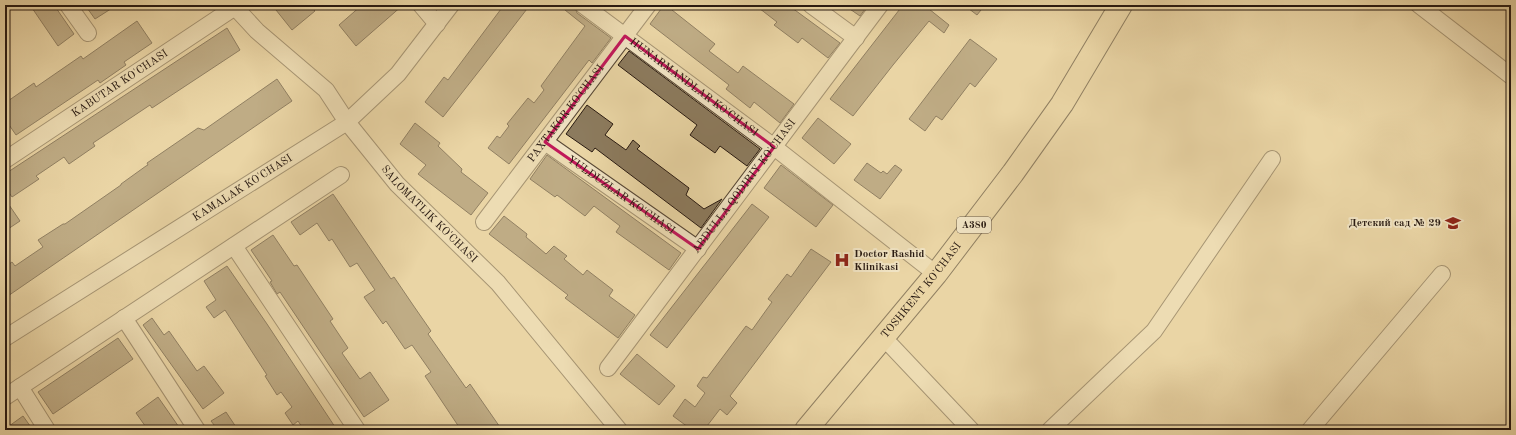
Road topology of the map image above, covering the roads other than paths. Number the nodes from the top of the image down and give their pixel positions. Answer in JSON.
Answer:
{"nodes":[{"id":1,"x":68,"y":5,"type":"edge"},
{"id":2,"x":421,"y":5,"type":"edge"},
{"id":3,"x":451,"y":5,"type":"edge"},
{"id":4,"x":583,"y":5,"type":"edge"},
{"id":5,"x":648,"y":5,"type":"edge"},
{"id":6,"x":811,"y":5,"type":"edge"},
{"id":7,"x":880,"y":5,"type":"edge"},
{"id":8,"x":1121,"y":5,"type":"edge"},
{"id":9,"x":1420,"y":5,"type":"edge"},
{"id":10,"x":234,"y":6,"type":"edge"},
{"id":11,"x":437,"y":24,"type":"junction"},
{"id":12,"x":88,"y":33,"type":"dead end"},
{"id":13,"x":625,"y":36,"type":"junction"},
{"id":14,"x":856,"y":38,"type":"junction"},
{"id":15,"x":1511,"y":76,"type":"edge"},
{"id":16,"x":347,"y":122,"type":"junction"},
{"id":17,"x":545,"y":142,"type":"junction"},
{"id":18,"x":774,"y":147,"type":"junction"},
{"id":19,"x":8,"y":153,"type":"edge"},
{"id":20,"x":1272,"y":159,"type":"dead end"},
{"id":21,"x":341,"y":175,"type":"dead end"},
{"id":22,"x":484,"y":222,"type":"dead end"},
{"id":23,"x":234,"y":246,"type":"junction"},
{"id":24,"x":698,"y":249,"type":"junction"},
{"id":25,"x":936,"y":274,"type":"junction"},
{"id":26,"x":1442,"y":274,"type":"dead end"},
{"id":27,"x":124,"y":318,"type":"junction"},
{"id":28,"x":5,"y":338,"type":"edge"},
{"id":29,"x":884,"y":338,"type":"junction"},
{"id":30,"x":608,"y":368,"type":"dead end"},
{"id":31,"x":20,"y":387,"type":"junction"},
{"id":32,"x":5,"y":397,"type":"edge"},
{"id":33,"x":47,"y":430,"type":"edge"},
{"id":34,"x":197,"y":430,"type":"edge"},
{"id":35,"x":357,"y":430,"type":"edge"},
{"id":36,"x":619,"y":430,"type":"edge"},
{"id":37,"x":806,"y":430,"type":"edge"},
{"id":38,"x":971,"y":430,"type":"edge"},
{"id":39,"x":1050,"y":430,"type":"edge"},
{"id":40,"x":1310,"y":430,"type":"edge"}],
"edges":[{"from":1,"to":12,"type":"street"},
{"from":2,"to":11,"type":"street"},
{"from":3,"to":11,"type":"street","name":"KAMALAK KO'CHASI"},
{"from":4,"to":13,"type":"street","name":"HUNARMANDLAR KO'CHASI"},
{"from":5,"to":13,"type":"street","name":"PAXTAKOR KO'CHASI"},
{"from":6,"to":14,"type":"street"},
{"from":7,"to":14,"type":"street","name":"ABDULLA QODIRIY KO'CHASI"},
{"from":8,"to":25,"type":"highway","name":"TOSHKENT KO'CHASI","number":"A380"},
{"from":9,"to":15,"type":"street"},
{"from":10,"to":16,"type":"street","name":"SALOMATLIK KO'CHASI"},
{"from":10,"to":19,"type":"street","name":"KABUTAR KO'CHASI"},
{"from":11,"to":16,"type":"street","name":"KAMALAK KO'CHASI"},
{"from":13,"to":17,"type":"street","name":"PAXTAKOR KO'CHASI"},
{"from":13,"to":18,"type":"street","name":"HUNARMANDLAR KO'CHASI"},
{"from":14,"to":18,"type":"street","name":"ABDULLA QODIRIY KO'CHASI"},
{"from":16,"to":28,"type":"street","name":"KAMALAK KO'CHASI"},
{"from":16,"to":36,"type":"street","name":"SALOMATLIK KO'CHASI"},
{"from":17,"to":22,"type":"street","name":"PAXTAKOR KO'CHASI"},
{"from":17,"to":24,"type":"street","name":"YULDUZLAR KO'CHASI"},
{"from":18,"to":24,"type":"street","name":"ABDULLA QODIRIY KO'CHASI"},
{"from":18,"to":25,"type":"street","name":"HUNARMANDLAR KO'CHASI"},
{"from":20,"to":39,"type":"street"},
{"from":21,"to":23,"type":"street"},
{"from":23,"to":27,"type":"street"},
{"from":23,"to":35,"type":"street"},
{"from":24,"to":30,"type":"street","name":"ABDULLA QODIRIY KO'CHASI"},
{"from":25,"to":29,"type":"highway","name":"TOSHKENT KO'CHASI","number":"A380"},
{"from":26,"to":40,"type":"street"},
{"from":27,"to":31,"type":"street"},
{"from":27,"to":34,"type":"street"},
{"from":29,"to":37,"type":"highway","name":"TOSHKENT KO'CHASI","number":"A380"},
{"from":29,"to":38,"type":"street"},
{"from":31,"to":32,"type":"street"},
{"from":31,"to":33,"type":"street"}]}
